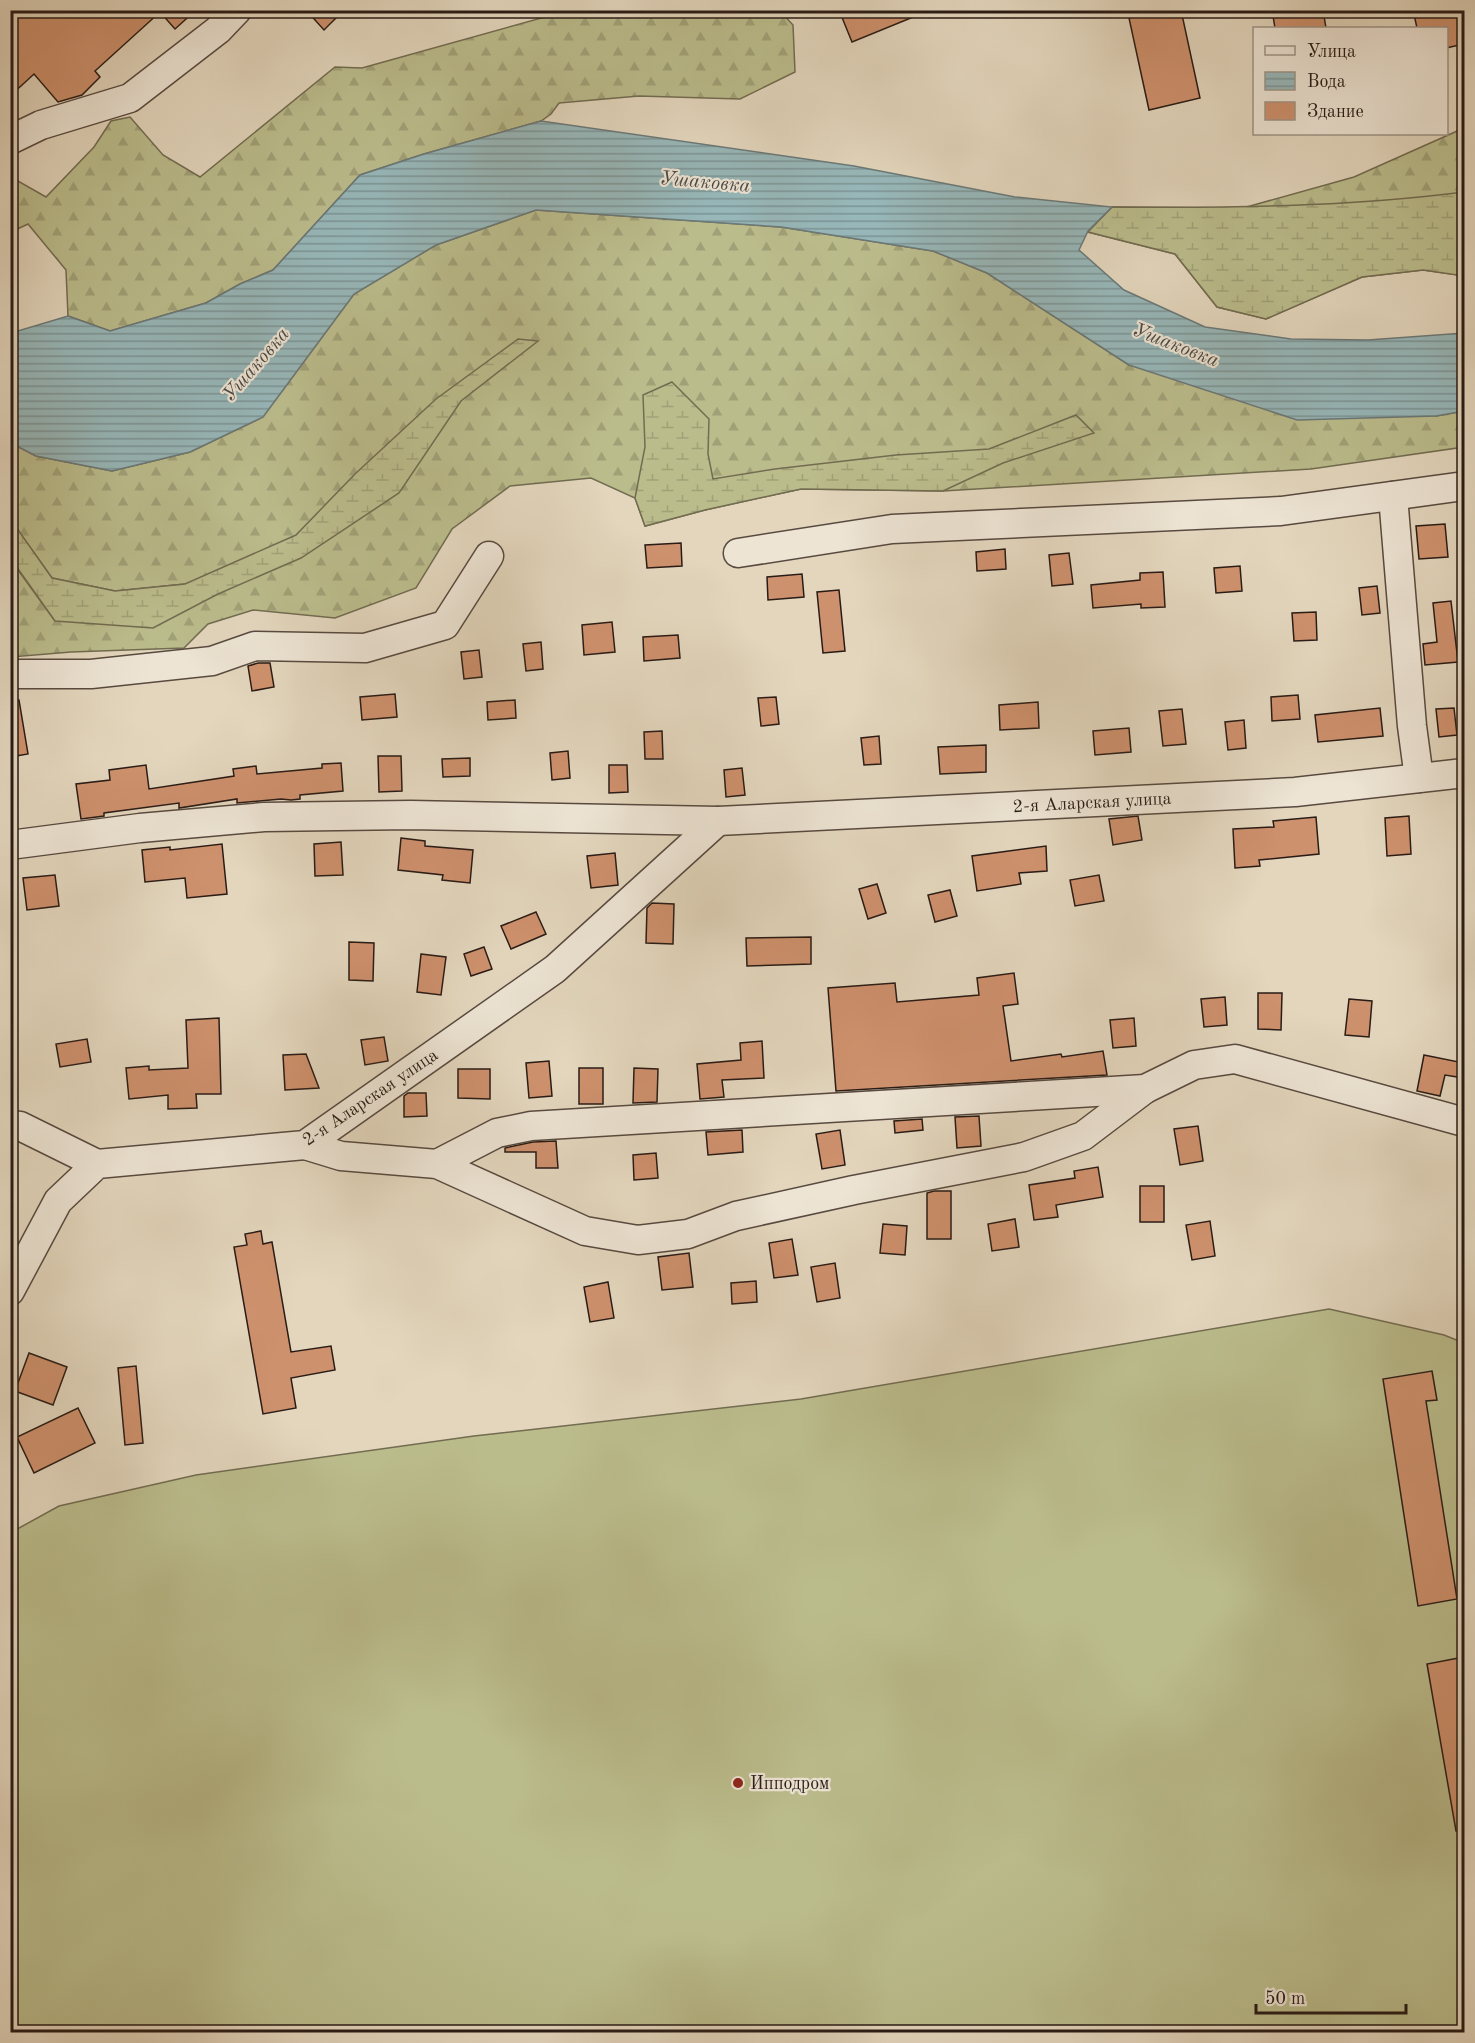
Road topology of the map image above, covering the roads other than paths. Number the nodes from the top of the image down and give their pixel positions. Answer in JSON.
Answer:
{"nodes":[{"id":1,"x":237,"y":10,"type":"edge"},
{"id":2,"x":10,"y":140,"type":"edge"},
{"id":3,"x":1464,"y":486,"type":"edge"},
{"id":4,"x":1393,"y":496,"type":"junction"},
{"id":5,"x":738,"y":553,"type":"dead end"},
{"id":6,"x":489,"y":556,"type":"dead end"},
{"id":7,"x":10,"y":674,"type":"edge"},
{"id":8,"x":1464,"y":773,"type":"edge"},
{"id":9,"x":1419,"y":778,"type":"junction"},
{"id":10,"x":718,"y":821,"type":"junction"},
{"id":11,"x":10,"y":845,"type":"edge"},
{"id":12,"x":1145,"y":1089,"type":"junction"},
{"id":13,"x":1464,"y":1122,"type":"edge"},
{"id":14,"x":10,"y":1125,"type":"edge"},
{"id":15,"x":305,"y":1145,"type":"junction"},
{"id":16,"x":97,"y":1164,"type":"junction"},
{"id":17,"x":437,"y":1164,"type":"junction"},
{"id":18,"x":10,"y":1292,"type":"edge"}],
"edges":[{"from":1,"to":2,"type":"street"},
{"from":3,"to":4,"type":"street"},
{"from":4,"to":5,"type":"street"},
{"from":4,"to":9,"type":"street"},
{"from":6,"to":7,"type":"street"},
{"from":8,"to":9,"type":"street","name":"2-я Аларская улица"},
{"from":9,"to":10,"type":"street","name":"2-я Аларская улица"},
{"from":10,"to":11,"type":"street","name":"2-я Аларская улица"},
{"from":10,"to":15,"type":"street","name":"2-я Аларская улица"},
{"from":12,"to":13,"type":"street"},
{"from":12,"to":17,"type":"street"},
{"from":12,"to":17,"type":"street"},
{"from":14,"to":16,"type":"street"},
{"from":15,"to":16,"type":"street","name":"2-я Аларская улица"},
{"from":15,"to":17,"type":"street"},
{"from":16,"to":18,"type":"street"}]}
